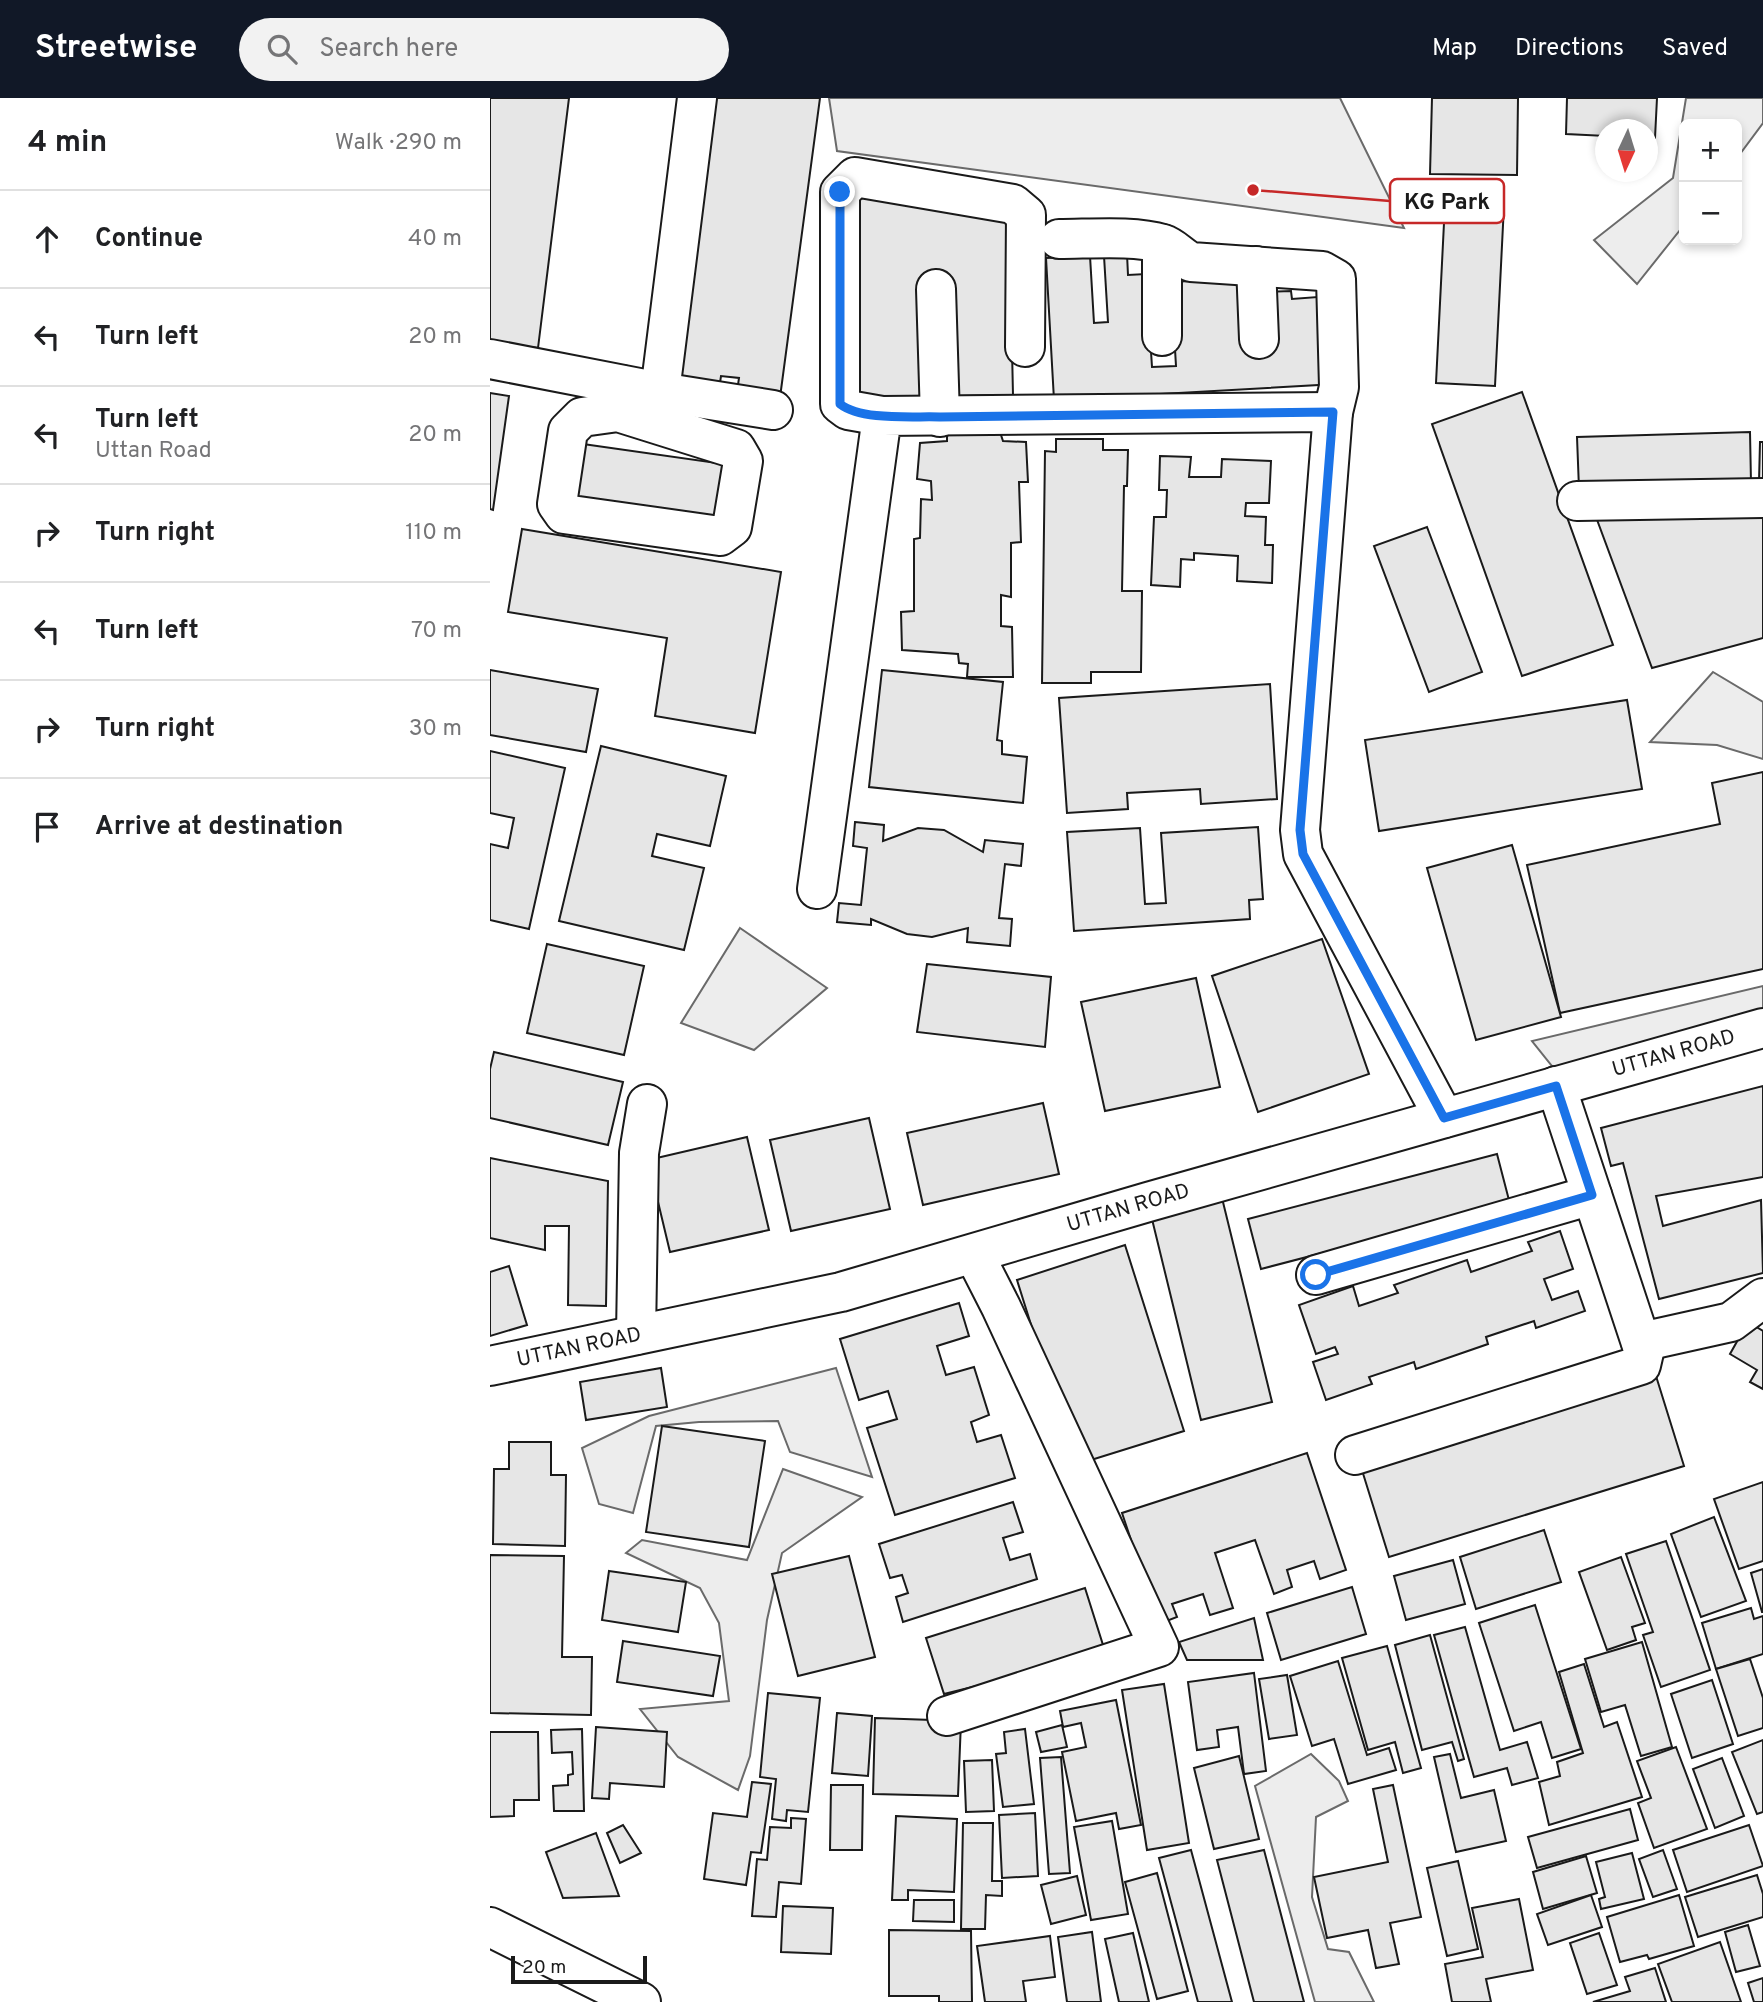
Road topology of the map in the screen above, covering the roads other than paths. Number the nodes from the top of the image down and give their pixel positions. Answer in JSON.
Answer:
{"nodes":[{"id":1,"x":697,"y":98,"type":"edge"},
{"id":2,"x":1059,"y":239,"type":"dead end"},
{"id":3,"x":1162,"y":244,"type":"junction"},
{"id":4,"x":1256,"y":266,"type":"junction"},
{"id":5,"x":936,"y":289,"type":"dead end"},
{"id":6,"x":1162,"y":336,"type":"dead end"},
{"id":7,"x":1259,"y":339,"type":"dead end"},
{"id":8,"x":1025,"y":347,"type":"dead end"},
{"id":9,"x":490,"y":359,"type":"edge"},
{"id":10,"x":660,"y":392,"type":"junction"},
{"id":11,"x":620,"y":398,"type":"junction"},
{"id":12,"x":773,"y":410,"type":"dead end"},
{"id":13,"x":1333,"y":412,"type":"junction"},
{"id":14,"x":882,"y":416,"type":"junction"},
{"id":15,"x":940,"y":417,"type":"junction"},
{"id":16,"x":1763,"y":498,"type":"edge"},
{"id":17,"x":1577,"y":501,"type":"dead end"},
{"id":18,"x":817,"y":889,"type":"dead end"},
{"id":19,"x":1763,"y":1028,"type":"edge"},
{"id":20,"x":1556,"y":1086,"type":"junction"},
{"id":21,"x":647,"y":1104,"type":"dead end"},
{"id":22,"x":1444,"y":1118,"type":"junction"},
{"id":23,"x":1592,"y":1195,"type":"junction"},
{"id":24,"x":974,"y":1254,"type":"junction"},
{"id":25,"x":1316,"y":1275,"type":"dead end"},
{"id":26,"x":1763,"y":1298,"type":"edge"},
{"id":27,"x":636,"y":1335,"type":"junction"},
{"id":28,"x":1641,"y":1342,"type":"junction"},
{"id":29,"x":490,"y":1366,"type":"edge"},
{"id":30,"x":1354,"y":1455,"type":"dead end"},
{"id":31,"x":947,"y":1716,"type":"dead end"},
{"id":32,"x":490,"y":1927,"type":"edge"},
{"id":33,"x":641,"y":2002,"type":"edge"}],
"edges":[{"from":1,"to":10,"type":"street"},
{"from":2,"to":3,"type":"street"},
{"from":3,"to":4,"type":"street"},
{"from":3,"to":6,"type":"street"},
{"from":4,"to":7,"type":"street"},
{"from":4,"to":13,"type":"street"},
{"from":5,"to":15,"type":"street"},
{"from":8,"to":14,"type":"street"},
{"from":9,"to":11,"type":"street"},
{"from":10,"to":11,"type":"street"},
{"from":10,"to":12,"type":"street"},
{"from":11,"to":11,"type":"street"},
{"from":13,"to":15,"type":"street"},
{"from":13,"to":22,"type":"street"},
{"from":14,"to":15,"type":"street"},
{"from":14,"to":18,"type":"street"},
{"from":16,"to":17,"type":"street"},
{"from":19,"to":20,"type":"street","name":"UTTAN ROAD"},
{"from":20,"to":22,"type":"street","name":"UTTAN ROAD"},
{"from":20,"to":23,"type":"street"},
{"from":21,"to":27,"type":"street"},
{"from":22,"to":24,"type":"street","name":"UTTAN ROAD"},
{"from":23,"to":25,"type":"street"},
{"from":23,"to":28,"type":"street"},
{"from":24,"to":27,"type":"street","name":"UTTAN ROAD"},
{"from":24,"to":31,"type":"street"},
{"from":26,"to":28,"type":"street"},
{"from":27,"to":29,"type":"street","name":"UTTAN ROAD"},
{"from":28,"to":30,"type":"street"},
{"from":32,"to":33,"type":"street"}]}
